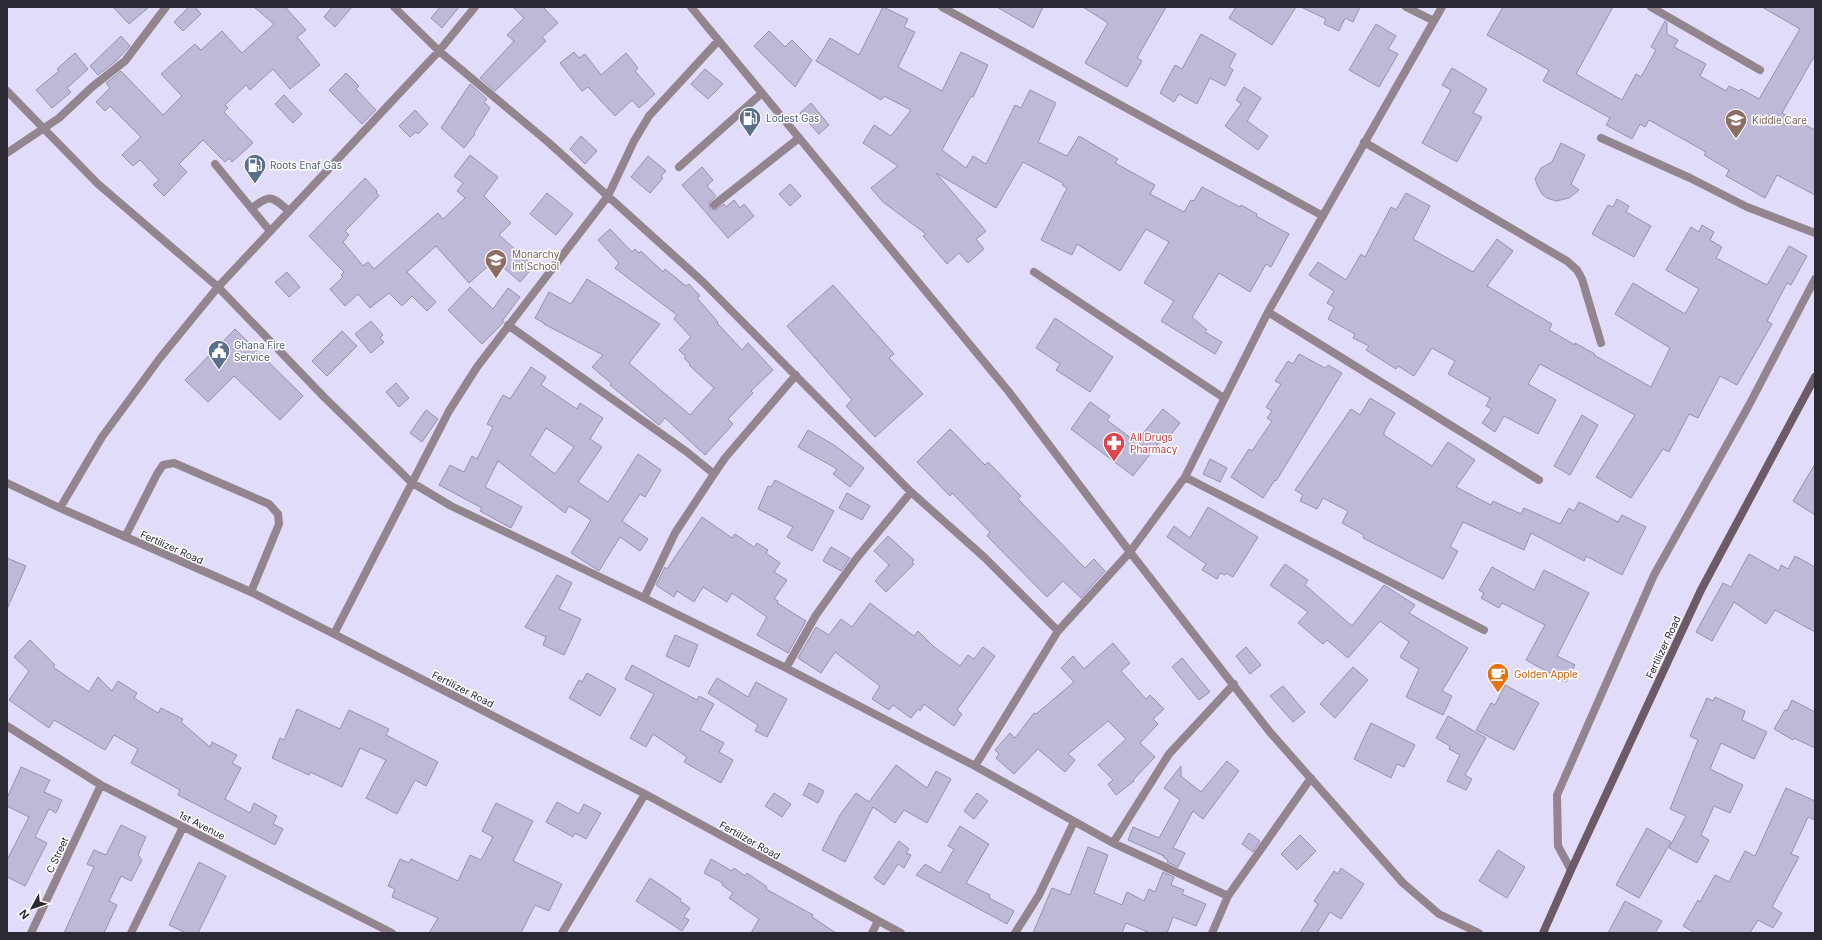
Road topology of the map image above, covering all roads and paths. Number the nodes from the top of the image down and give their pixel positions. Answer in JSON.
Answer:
{"nodes":[{"id":1,"x":166,"y":7,"type":"edge"},
{"id":2,"x":394,"y":7,"type":"edge"},
{"id":3,"x":475,"y":7,"type":"edge"},
{"id":4,"x":690,"y":7,"type":"edge"},
{"id":5,"x":942,"y":7,"type":"edge"},
{"id":6,"x":1406,"y":7,"type":"edge"},
{"id":7,"x":1442,"y":7,"type":"edge"},
{"id":8,"x":1651,"y":7,"type":"edge"},
{"id":9,"x":1434,"y":21,"type":"junction"},
{"id":10,"x":718,"y":41,"type":"junction"},
{"id":11,"x":439,"y":51,"type":"junction"},
{"id":12,"x":1760,"y":70,"type":"dead end"},
{"id":13,"x":7,"y":91,"type":"edge"},
{"id":14,"x":762,"y":93,"type":"junction"},
{"id":15,"x":45,"y":129,"type":"junction"},
{"id":16,"x":799,"y":138,"type":"junction"},
{"id":17,"x":1601,"y":138,"type":"dead end"},
{"id":18,"x":1364,"y":142,"type":"junction"},
{"id":19,"x":7,"y":153,"type":"edge"},
{"id":20,"x":216,"y":164,"type":"dead end"},
{"id":21,"x":679,"y":167,"type":"dead end"},
{"id":22,"x":608,"y":196,"type":"junction"},
{"id":23,"x":714,"y":205,"type":"dead end"},
{"id":24,"x":252,"y":208,"type":"junction"},
{"id":25,"x":289,"y":211,"type":"junction"},
{"id":26,"x":1323,"y":216,"type":"junction"},
{"id":27,"x":270,"y":231,"type":"junction"},
{"id":28,"x":1815,"y":233,"type":"edge"},
{"id":29,"x":1034,"y":272,"type":"dead end"},
{"id":30,"x":1815,"y":279,"type":"edge"},
{"id":31,"x":218,"y":287,"type":"junction"},
{"id":32,"x":1268,"y":312,"type":"junction"},
{"id":33,"x":508,"y":326,"type":"junction"},
{"id":34,"x":1601,"y":343,"type":"dead end"},
{"id":35,"x":796,"y":375,"type":"junction"},
{"id":36,"x":1815,"y":377,"type":"edge"},
{"id":37,"x":1224,"y":398,"type":"junction"},
{"id":38,"x":714,"y":474,"type":"junction"},
{"id":39,"x":1185,"y":477,"type":"junction"},
{"id":40,"x":1539,"y":480,"type":"dead end"},
{"id":41,"x":411,"y":482,"type":"junction"},
{"id":42,"x":7,"y":483,"type":"edge"},
{"id":43,"x":911,"y":492,"type":"junction"},
{"id":44,"x":60,"y":508,"type":"junction"},
{"id":45,"x":125,"y":537,"type":"junction"},
{"id":46,"x":1130,"y":552,"type":"junction"},
{"id":47,"x":251,"y":592,"type":"junction"},
{"id":48,"x":644,"y":598,"type":"junction"},
{"id":49,"x":1484,"y":630,"type":"dead end"},
{"id":50,"x":1058,"y":631,"type":"junction"},
{"id":51,"x":334,"y":634,"type":"junction"},
{"id":52,"x":786,"y":668,"type":"junction"},
{"id":53,"x":1234,"y":684,"type":"junction"},
{"id":54,"x":7,"y":726,"type":"edge"},
{"id":55,"x":975,"y":766,"type":"junction"},
{"id":56,"x":1311,"y":778,"type":"junction"},
{"id":57,"x":101,"y":785,"type":"junction"},
{"id":58,"x":645,"y":794,"type":"junction"},
{"id":59,"x":1074,"y":822,"type":"junction"},
{"id":60,"x":183,"y":826,"type":"junction"},
{"id":61,"x":1113,"y":843,"type":"junction"},
{"id":62,"x":1571,"y":870,"type":"junction"},
{"id":63,"x":1228,"y":896,"type":"junction"},
{"id":64,"x":878,"y":921,"type":"junction"},
{"id":65,"x":31,"y":933,"type":"edge"},
{"id":66,"x":131,"y":933,"type":"edge"},
{"id":67,"x":392,"y":933,"type":"edge"},
{"id":68,"x":562,"y":933,"type":"edge"},
{"id":69,"x":872,"y":933,"type":"edge"},
{"id":70,"x":901,"y":933,"type":"edge"},
{"id":71,"x":1015,"y":933,"type":"edge"},
{"id":72,"x":1212,"y":933,"type":"edge"},
{"id":73,"x":1479,"y":933,"type":"edge"},
{"id":74,"x":1543,"y":933,"type":"edge"}],
"edges":[{"from":1,"to":15,"type":"street"},
{"from":2,"to":11,"type":"street"},
{"from":3,"to":11,"type":"street"},
{"from":4,"to":10,"type":"street"},
{"from":5,"to":26,"type":"street"},
{"from":6,"to":9,"type":"street"},
{"from":7,"to":9,"type":"street"},
{"from":8,"to":12,"type":"street"},
{"from":9,"to":18,"type":"street"},
{"from":10,"to":14,"type":"street"},
{"from":10,"to":22,"type":"street"},
{"from":11,"to":22,"type":"street"},
{"from":11,"to":25,"type":"street"},
{"from":13,"to":15,"type":"street"},
{"from":14,"to":16,"type":"street"},
{"from":14,"to":21,"type":"street"},
{"from":15,"to":19,"type":"street"},
{"from":15,"to":31,"type":"street"},
{"from":16,"to":23,"type":"street"},
{"from":16,"to":46,"type":"street"},
{"from":17,"to":28,"type":"street"},
{"from":18,"to":26,"type":"street"},
{"from":18,"to":34,"type":"street"},
{"from":20,"to":24,"type":"street"},
{"from":22,"to":33,"type":"street"},
{"from":22,"to":35,"type":"street"},
{"from":24,"to":25,"type":"street"},
{"from":24,"to":27,"type":"street"},
{"from":25,"to":27,"type":"street"},
{"from":26,"to":32,"type":"street"},
{"from":27,"to":31,"type":"street"},
{"from":29,"to":37,"type":"street"},
{"from":30,"to":62,"type":"street"},
{"from":31,"to":41,"type":"street"},
{"from":31,"to":44,"type":"street"},
{"from":32,"to":37,"type":"street"},
{"from":32,"to":40,"type":"street"},
{"from":33,"to":38,"type":"street"},
{"from":33,"to":41,"type":"street"},
{"from":35,"to":38,"type":"street"},
{"from":35,"to":43,"type":"street"},
{"from":36,"to":62,"type":"street","name":"Fertilizer Road"},
{"from":37,"to":39,"type":"street"},
{"from":38,"to":48,"type":"street"},
{"from":39,"to":46,"type":"street"},
{"from":39,"to":49,"type":"street"},
{"from":41,"to":48,"type":"street"},
{"from":41,"to":51,"type":"street"},
{"from":42,"to":44,"type":"street","name":"Fertilizer Road"},
{"from":43,"to":50,"type":"street"},
{"from":43,"to":52,"type":"street"},
{"from":44,"to":45,"type":"street","name":"Fertilizer Road"},
{"from":45,"to":47,"type":"street","name":"Fertilizer Road"},
{"from":45,"to":47,"type":"street"},
{"from":46,"to":50,"type":"street"},
{"from":46,"to":53,"type":"street"},
{"from":47,"to":51,"type":"street","name":"Fertilizer Road"},
{"from":48,"to":52,"type":"street"},
{"from":50,"to":55,"type":"street"},
{"from":51,"to":58,"type":"street","name":"Fertilizer Road"},
{"from":52,"to":55,"type":"street"},
{"from":53,"to":56,"type":"street"},
{"from":53,"to":61,"type":"street"},
{"from":54,"to":57,"type":"street","name":"1st Avenue"},
{"from":55,"to":59,"type":"street"},
{"from":56,"to":63,"type":"street"},
{"from":56,"to":73,"type":"street"},
{"from":57,"to":60,"type":"street","name":"1st Avenue"},
{"from":57,"to":65,"type":"street","name":"C Street"},
{"from":58,"to":64,"type":"street","name":"Fertilizer Road"},
{"from":58,"to":68,"type":"street"},
{"from":59,"to":61,"type":"street"},
{"from":59,"to":71,"type":"street"},
{"from":60,"to":66,"type":"street"},
{"from":60,"to":67,"type":"street","name":"1st Avenue"},
{"from":61,"to":63,"type":"street"},
{"from":62,"to":74,"type":"street","name":"Fertilizer Road"},
{"from":63,"to":72,"type":"street"},
{"from":64,"to":69,"type":"street"},
{"from":64,"to":70,"type":"street","name":"Fertilizer Road"}]}
